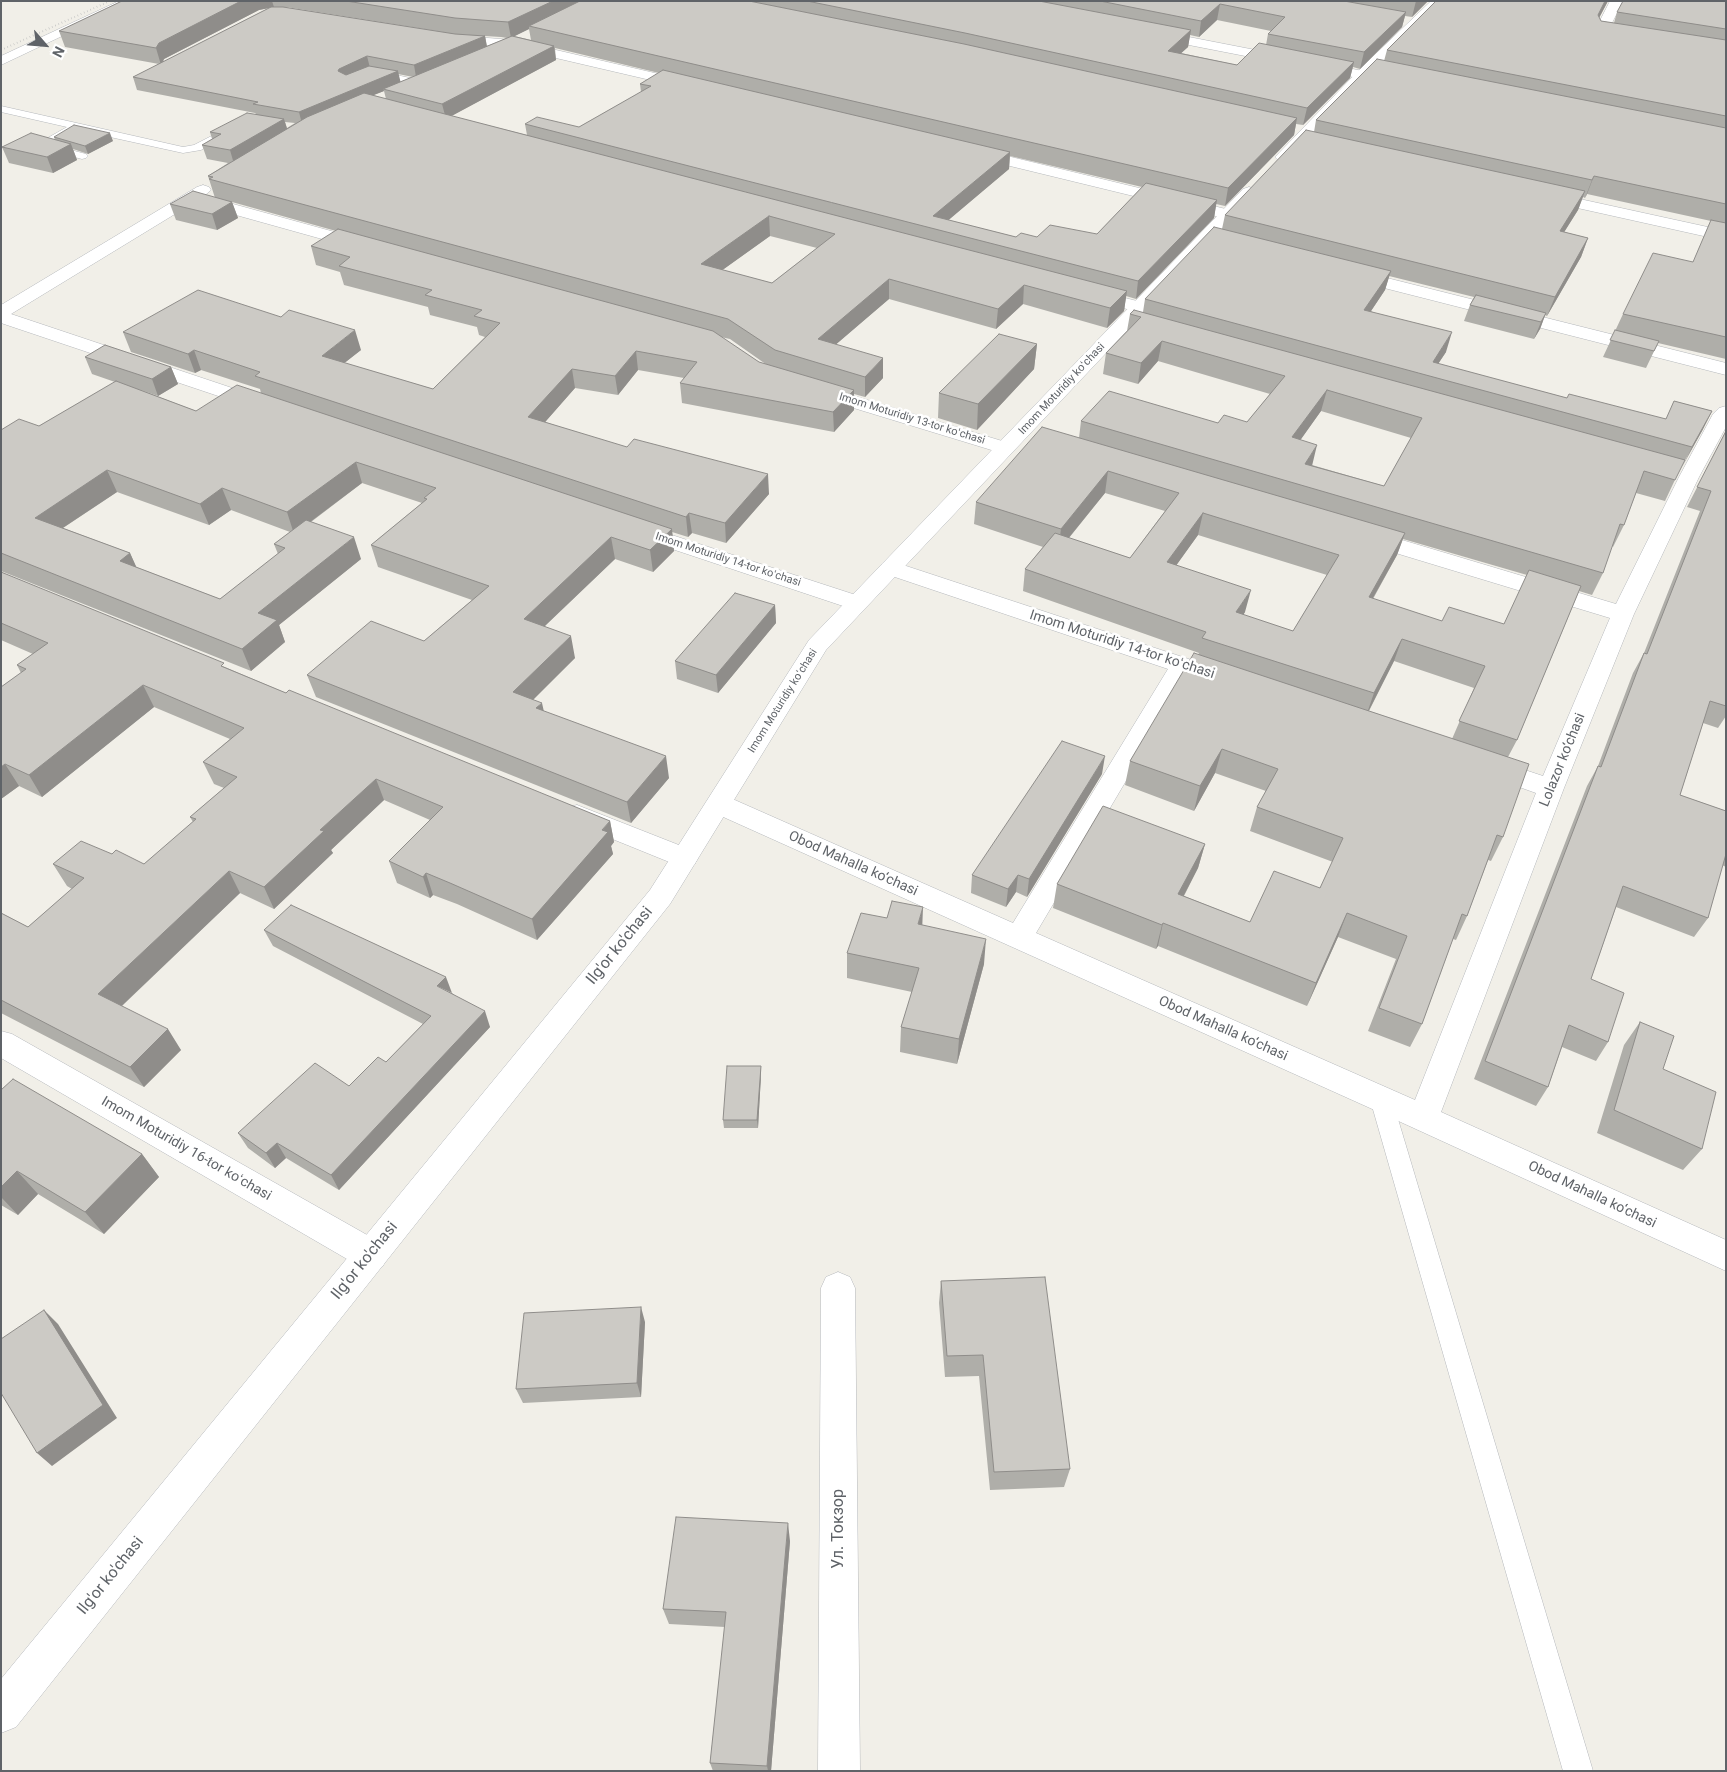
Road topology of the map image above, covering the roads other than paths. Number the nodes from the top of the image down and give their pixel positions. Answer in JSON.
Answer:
{"nodes":[{"id":1,"x":130,"y":1,"type":"edge"},
{"id":2,"x":1439,"y":1,"type":"edge"},
{"id":3,"x":1617,"y":1,"type":"edge"},
{"id":4,"x":1397,"y":21,"type":"edge"},
{"id":5,"x":1416,"y":24,"type":"junction"},
{"id":6,"x":1141,"y":31,"type":"edge"},
{"id":7,"x":538,"y":32,"type":"edge"},
{"id":8,"x":436,"y":37,"type":"edge"},
{"id":9,"x":1640,"y":38,"type":"edge"},
{"id":10,"x":513,"y":44,"type":"junction"},
{"id":11,"x":479,"y":58,"type":"edge"},
{"id":12,"x":1,"y":61,"type":"edge"},
{"id":13,"x":1365,"y":72,"type":"junction"},
{"id":14,"x":1388,"y":73,"type":"edge"},
{"id":15,"x":364,"y":74,"type":"edge"},
{"id":16,"x":437,"y":76,"type":"edge"},
{"id":17,"x":420,"y":83,"type":"junction"},
{"id":18,"x":706,"y":90,"type":"edge"},
{"id":19,"x":394,"y":94,"type":"edge"},
{"id":20,"x":1,"y":109,"type":"edge"},
{"id":21,"x":77,"y":126,"type":"junction"},
{"id":22,"x":235,"y":128,"type":"edge"},
{"id":23,"x":958,"y":150,"type":"edge"},
{"id":24,"x":82,"y":156,"type":"edge"},
{"id":25,"x":215,"y":183,"type":"edge"},
{"id":26,"x":1531,"y":193,"type":"edge"},
{"id":27,"x":191,"y":198,"type":"junction"},
{"id":28,"x":1228,"y":214,"type":"junction"},
{"id":29,"x":1726,"y":236,"type":"edge"},
{"id":30,"x":1207,"y":237,"type":"junction"},
{"id":31,"x":1226,"y":242,"type":"edge"},
{"id":32,"x":380,"y":250,"type":"edge"},
{"id":33,"x":1332,"y":269,"type":"edge"},
{"id":34,"x":1071,"y":289,"type":"edge"},
{"id":35,"x":1132,"y":314,"type":"junction"},
{"id":36,"x":1,"y":315,"type":"edge"},
{"id":37,"x":1145,"y":326,"type":"edge"},
{"id":38,"x":1726,"y":369,"type":"edge"},
{"id":39,"x":806,"y":387,"type":"edge"},
{"id":40,"x":283,"y":411,"type":"edge"},
{"id":41,"x":1726,"y":412,"type":"edge"},
{"id":42,"x":1022,"y":440,"type":"junction"},
{"id":43,"x":622,"y":524,"type":"edge"},
{"id":44,"x":1346,"y":531,"type":"edge"},
{"id":45,"x":891,"y":568,"type":"junction"},
{"id":46,"x":857,"y":603,"type":"junction"},
{"id":47,"x":1623,"y":614,"type":"junction"},
{"id":48,"x":1182,"y":665,"type":"junction"},
{"id":49,"x":1239,"y":684,"type":"edge"},
{"id":50,"x":1466,"y":760,"type":"edge"},
{"id":51,"x":1551,"y":788,"type":"junction"},
{"id":52,"x":720,"y":804,"type":"junction"},
{"id":53,"x":555,"y":805,"type":"edge"},
{"id":54,"x":684,"y":858,"type":"junction"},
{"id":55,"x":1019,"y":938,"type":"junction"},
{"id":56,"x":1,"y":1042,"type":"edge"},
{"id":57,"x":1381,"y":1099,"type":"junction"},
{"id":58,"x":1423,"y":1118,"type":"junction"},
{"id":59,"x":370,"y":1255,"type":"junction"},
{"id":60,"x":1726,"y":1256,"type":"edge"},
{"id":61,"x":838,"y":1288,"type":"dead end"},
{"id":62,"x":1,"y":1712,"type":"edge"},
{"id":63,"x":839,"y":1771,"type":"edge"},
{"id":64,"x":1578,"y":1771,"type":"edge"}],
"edges":[{"from":1,"to":12,"type":"street"},
{"from":2,"to":5,"type":"street","name":"Imom Moturidiy koʻchasi"},
{"from":3,"to":9,"type":"street"},
{"from":4,"to":5,"type":"street"},
{"from":5,"to":13,"type":"street","name":"Imom Moturidiy koʻchasi"},
{"from":6,"to":13,"type":"street"},
{"from":7,"to":10,"type":"street"},
{"from":8,"to":10,"type":"street"},
{"from":10,"to":11,"type":"street"},
{"from":10,"to":18,"type":"street"},
{"from":13,"to":14,"type":"street"},
{"from":13,"to":28,"type":"street","name":"Imom Moturidiy koʻchasi"},
{"from":15,"to":17,"type":"lane"},
{"from":16,"to":17,"type":"street"},
{"from":17,"to":19,"type":"street"},
{"from":20,"to":21,"type":"lane"},
{"from":21,"to":22,"type":"lane"},
{"from":21,"to":24,"type":"lane"},
{"from":23,"to":28,"type":"street"},
{"from":25,"to":27,"type":"street"},
{"from":26,"to":29,"type":"street"},
{"from":27,"to":32,"type":"street"},
{"from":27,"to":36,"type":"street"},
{"from":28,"to":30,"type":"street","name":"Imom Moturidiy koʻchasi"},
{"from":30,"to":31,"type":"street"},
{"from":30,"to":35,"type":"street","name":"Imom Moturidiy koʻchasi"},
{"from":33,"to":38,"type":"street"},
{"from":34,"to":35,"type":"street"},
{"from":35,"to":37,"type":"street"},
{"from":35,"to":42,"type":"street","name":"Imom Moturidiy koʻchasi"},
{"from":36,"to":40,"type":"street"},
{"from":39,"to":42,"type":"street","name":"Imom Moturidiy 13-tor koʻchasi"},
{"from":41,"to":47,"type":"street","name":"Lolazor ko‘chasi"},
{"from":42,"to":45,"type":"street","name":"Imom Moturidiy koʻchasi"},
{"from":43,"to":46,"type":"street","name":"Imom Moturidiy 14-tor koʻchasi"},
{"from":44,"to":47,"type":"street"},
{"from":45,"to":46,"type":"street","name":"Imom Moturidiy koʻchasi"},
{"from":45,"to":48,"type":"street","name":"Imom Moturidiy 14-tor koʻchasi"},
{"from":46,"to":52,"type":"street","name":"Imom Moturidiy koʻchasi"},
{"from":47,"to":51,"type":"street","name":"Lolazor ko‘chasi"},
{"from":48,"to":49,"type":"street","name":"Imom Moturidiy 14-tor koʻchasi"},
{"from":48,"to":55,"type":"street"},
{"from":50,"to":51,"type":"street"},
{"from":51,"to":58,"type":"street","name":"Lolazor ko‘chasi"},
{"from":52,"to":54,"type":"street","name":"Ilg'or ko'chasi"},
{"from":52,"to":55,"type":"street","name":"Obod Mahalla ko‘chasi"},
{"from":53,"to":54,"type":"street"},
{"from":54,"to":59,"type":"street","name":"Ilg'or ko'chasi"},
{"from":55,"to":57,"type":"street","name":"Obod Mahalla ko‘chasi"},
{"from":56,"to":59,"type":"street","name":"Imom Moturidiy 16-tor koʻchasi"},
{"from":57,"to":58,"type":"street","name":"Obod Mahalla ko‘chasi"},
{"from":57,"to":64,"type":"lane"},
{"from":58,"to":60,"type":"street","name":"Obod Mahalla ko‘chasi"},
{"from":59,"to":62,"type":"street","name":"Ilg'or ko'chasi"},
{"from":61,"to":63,"type":"street","name":"Ул. Токзор"}]}
